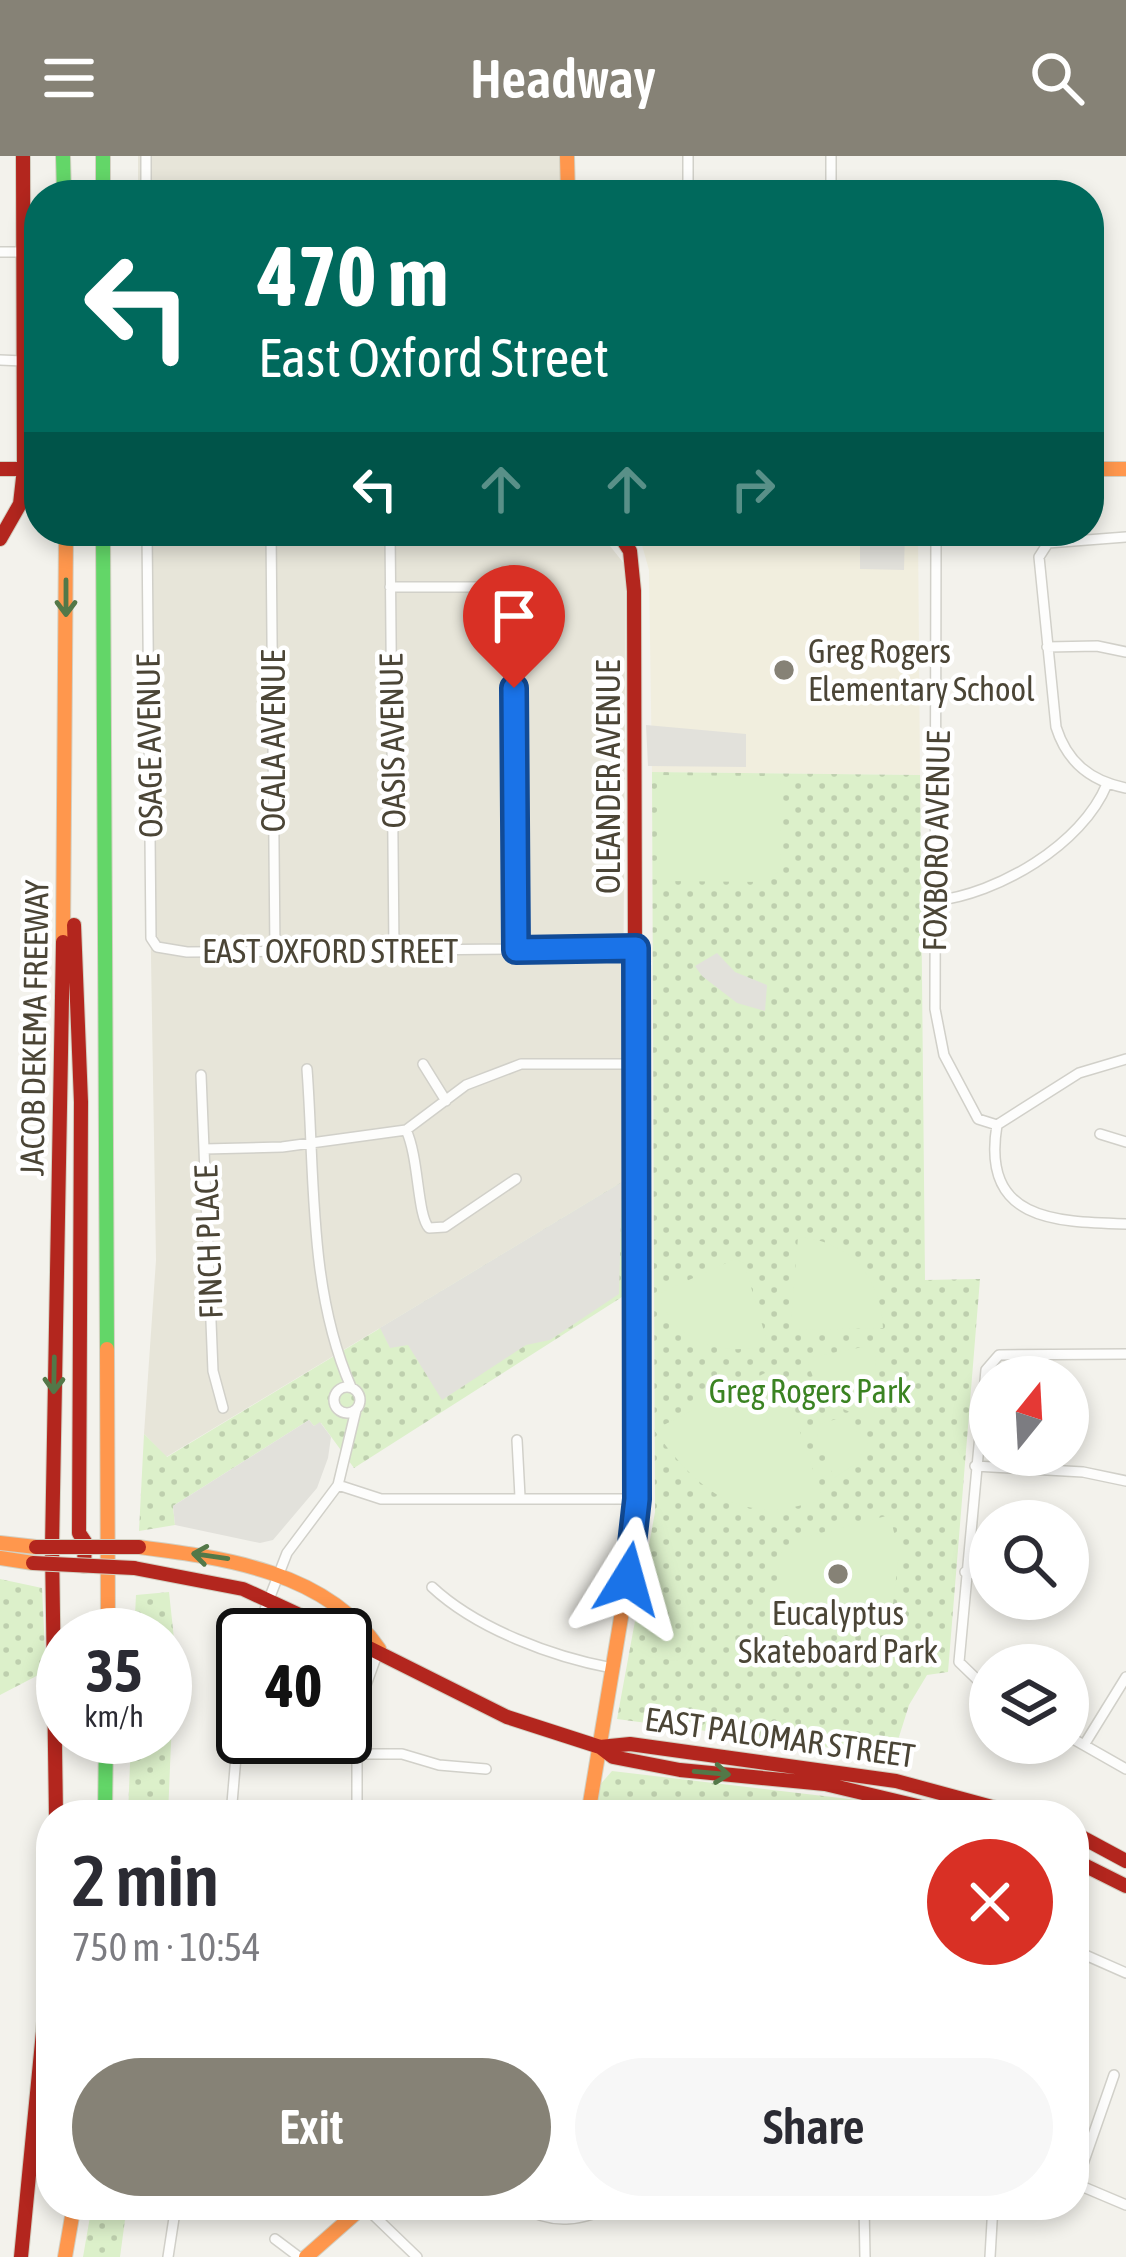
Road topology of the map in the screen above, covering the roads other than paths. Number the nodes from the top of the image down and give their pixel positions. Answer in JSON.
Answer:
{"nodes":[{"id":1,"x":23,"y":156,"type":"edge"},
{"id":2,"x":23,"y":252,"type":"junction"},
{"id":3,"x":0,"y":253,"type":"edge"},
{"id":4,"x":0,"y":360,"type":"edge"},
{"id":5,"x":23,"y":361,"type":"junction"},
{"id":6,"x":24,"y":374,"type":"edge"},
{"id":7,"x":24,"y":491,"type":"edge"},
{"id":8,"x":0,"y":539,"type":"edge"},
{"id":9,"x":66,"y":546,"type":"edge"},
{"id":10,"x":103,"y":546,"type":"edge"},
{"id":11,"x":103,"y":546,"type":"edge"},
{"id":12,"x":147,"y":546,"type":"edge"},
{"id":13,"x":271,"y":546,"type":"edge"},
{"id":14,"x":390,"y":546,"type":"edge"},
{"id":15,"x":625,"y":546,"type":"edge"},
{"id":16,"x":936,"y":546,"type":"edge"},
{"id":17,"x":1057,"y":546,"type":"edge"},
{"id":18,"x":390,"y":586,"type":"junction"},
{"id":19,"x":1047,"y":647,"type":"junction"},
{"id":20,"x":1126,"y":652,"type":"edge"},
{"id":21,"x":68,"y":752,"type":"junction"},
{"id":22,"x":1108,"y":784,"type":"junction"},
{"id":23,"x":1126,"y":788,"type":"edge"},
{"id":24,"x":934,"y":901,"type":"junction"},
{"id":25,"x":636,"y":948,"type":"junction"},
{"id":26,"x":168,"y":950,"type":"joint"},
{"id":27,"x":394,"y":950,"type":"junction"},
{"id":28,"x":516,"y":950,"type":"junction"},
{"id":29,"x":274,"y":952,"type":"junction"},
{"id":30,"x":1126,"y":1059,"type":"edge"},
{"id":31,"x":423,"y":1064,"type":"dead end"},
{"id":32,"x":635,"y":1064,"type":"junction"},
{"id":33,"x":307,"y":1069,"type":"dead end"},
{"id":34,"x":201,"y":1075,"type":"dead end"},
{"id":35,"x":446,"y":1101,"type":"junction"},
{"id":36,"x":997,"y":1125,"type":"junction"},
{"id":37,"x":406,"y":1130,"type":"junction"},
{"id":38,"x":1100,"y":1134,"type":"dead end"},
{"id":39,"x":1126,"y":1142,"type":"edge"},
{"id":40,"x":312,"y":1144,"type":"junction"},
{"id":41,"x":204,"y":1149,"type":"junction"},
{"id":42,"x":516,"y":1179,"type":"dead end"},
{"id":43,"x":1126,"y":1224,"type":"edge"},
{"id":44,"x":335,"y":1351,"type":"junction"},
{"id":45,"x":1126,"y":1354,"type":"edge"},
{"id":46,"x":1072,"y":1356,"type":"edge"},
{"id":47,"x":351,"y":1387,"type":"junction"},
{"id":48,"x":338,"y":1390,"type":"junction"},
{"id":49,"x":223,"y":1408,"type":"dead end"},
{"id":50,"x":356,"y":1410,"type":"junction"},
{"id":51,"x":87,"y":1413,"type":"junction"},
{"id":52,"x":342,"y":1413,"type":"junction"},
{"id":53,"x":347,"y":1436,"type":"junction"},
{"id":54,"x":517,"y":1439,"type":"dead end"},
{"id":55,"x":1089,"y":1473,"type":"edge"},
{"id":56,"x":973,"y":1476,"type":"edge"},
{"id":57,"x":1126,"y":1481,"type":"edge"},
{"id":58,"x":338,"y":1485,"type":"junction"},
{"id":59,"x":520,"y":1498,"type":"junction"},
{"id":60,"x":637,"y":1499,"type":"junction"},
{"id":61,"x":0,"y":1543,"type":"edge"},
{"id":62,"x":85,"y":1545,"type":"junction"},
{"id":63,"x":35,"y":1555,"type":"junction"},
{"id":64,"x":0,"y":1558,"type":"edge"},
{"id":65,"x":85,"y":1566,"type":"junction"},
{"id":66,"x":965,"y":1572,"type":"junction"},
{"id":67,"x":969,"y":1573,"type":"edge"},
{"id":68,"x":279,"y":1576,"type":"junction"},
{"id":69,"x":433,"y":1587,"type":"dead end"},
{"id":70,"x":271,"y":1595,"type":"junction"},
{"id":71,"x":108,"y":1608,"type":"edge"},
{"id":72,"x":266,"y":1608,"type":"edge"},
{"id":73,"x":294,"y":1608,"type":"edge"},
{"id":74,"x":372,"y":1646,"type":"edge"},
{"id":75,"x":379,"y":1649,"type":"junction"},
{"id":76,"x":372,"y":1665,"type":"edge"},
{"id":77,"x":613,"y":1668,"type":"junction"},
{"id":78,"x":969,"y":1675,"type":"edge"},
{"id":79,"x":1126,"y":1677,"type":"edge"},
{"id":80,"x":1089,"y":1737,"type":"edge"},
{"id":81,"x":600,"y":1747,"type":"junction"},
{"id":82,"x":1089,"y":1748,"type":"edge"},
{"id":83,"x":372,"y":1754,"type":"edge"},
{"id":84,"x":106,"y":1764,"type":"edge"},
{"id":85,"x":235,"y":1764,"type":"edge"},
{"id":86,"x":357,"y":1764,"type":"edge"},
{"id":87,"x":486,"y":1768,"type":"dead end"},
{"id":88,"x":1126,"y":1769,"type":"edge"},
{"id":89,"x":916,"y":1782,"type":"junction"},
{"id":90,"x":892,"y":1797,"type":"junction"},
{"id":91,"x":56,"y":1800,"type":"edge"},
{"id":92,"x":105,"y":1800,"type":"edge"},
{"id":93,"x":232,"y":1800,"type":"edge"},
{"id":94,"x":357,"y":1800,"type":"edge"},
{"id":95,"x":591,"y":1800,"type":"edge"},
{"id":96,"x":902,"y":1800,"type":"edge"},
{"id":97,"x":974,"y":1800,"type":"edge"},
{"id":98,"x":1089,"y":1841,"type":"edge"},
{"id":99,"x":1126,"y":1861,"type":"edge"},
{"id":100,"x":1089,"y":1868,"type":"edge"},
{"id":101,"x":1126,"y":1886,"type":"edge"},
{"id":102,"x":1089,"y":1957,"type":"edge"},
{"id":103,"x":1126,"y":1973,"type":"edge"},
{"id":104,"x":1114,"y":2074,"type":"dead end"},
{"id":105,"x":36,"y":2104,"type":"edge"},
{"id":106,"x":1089,"y":2144,"type":"edge"},
{"id":107,"x":1089,"y":2189,"type":"edge"},
{"id":108,"x":1126,"y":2205,"type":"edge"},
{"id":109,"x":71,"y":2220,"type":"edge"},
{"id":110,"x":173,"y":2220,"type":"edge"},
{"id":111,"x":347,"y":2220,"type":"edge"},
{"id":112,"x":380,"y":2220,"type":"edge"},
{"id":113,"x":864,"y":2220,"type":"edge"},
{"id":114,"x":992,"y":2220,"type":"edge"},
{"id":115,"x":275,"y":2239,"type":"dead end"},
{"id":116,"x":21,"y":2257,"type":"edge"},
{"id":117,"x":65,"y":2257,"type":"edge"},
{"id":118,"x":167,"y":2257,"type":"edge"},
{"id":119,"x":303,"y":2257,"type":"edge"},
{"id":120,"x":417,"y":2257,"type":"edge"},
{"id":121,"x":865,"y":2257,"type":"edge"},
{"id":122,"x":990,"y":2257,"type":"edge"}],
"edges":[{"from":1,"to":2,"type":"main road"},
{"from":2,"to":3,"type":"street"},
{"from":2,"to":5,"type":"main road"},
{"from":4,"to":5,"type":"street"},
{"from":5,"to":6,"type":"main road"},
{"from":7,"to":8,"type":"main road"},
{"from":9,"to":21,"type":"main road","name":"JACOB DEKEMA FREEWAY","one_way":true},
{"from":10,"to":51,"type":"main road"},
{"from":11,"to":71,"type":"main road","name":"JACOB DEKEMA FREEWAY"},
{"from":12,"to":26,"type":"street","name":"OSAGE AVENUE"},
{"from":13,"to":29,"type":"street","name":"OCALA AVENUE"},
{"from":14,"to":18,"type":"street","name":"OASIS AVENUE"},
{"from":15,"to":25,"type":"main road","name":"OLEANDER AVENUE"},
{"from":16,"to":24,"type":"street","name":"FOXBORO AVENUE"},
{"from":17,"to":19,"type":"street"},
{"from":18,"to":27,"type":"street","name":"OASIS AVENUE"},
{"from":18,"to":28,"type":"street"},
{"from":19,"to":20,"type":"street"},
{"from":19,"to":22,"type":"street"},
{"from":21,"to":51,"type":"main road"},
{"from":21,"to":91,"type":"main road","name":"JACOB DEKEMA FREEWAY","one_way":true},
{"from":22,"to":23,"type":"street"},
{"from":22,"to":24,"type":"street"},
{"from":24,"to":36,"type":"street","name":"FOXBORO AVENUE"},
{"from":25,"to":28,"type":"street","name":"EAST OXFORD STREET"},
{"from":25,"to":32,"type":"main road","name":"OLEANDER AVENUE"},
{"from":26,"to":29,"type":"street","name":"EAST OXFORD STREET"},
{"from":27,"to":28,"type":"street","name":"EAST OXFORD STREET"},
{"from":27,"to":29,"type":"street","name":"EAST OXFORD STREET"},
{"from":30,"to":36,"type":"street"},
{"from":31,"to":35,"type":"street"},
{"from":32,"to":35,"type":"street"},
{"from":32,"to":60,"type":"main road","name":"OLEANDER AVENUE"},
{"from":33,"to":40,"type":"street"},
{"from":34,"to":41,"type":"street","name":"FINCH PLACE"},
{"from":35,"to":37,"type":"street"},
{"from":36,"to":43,"type":"street"},
{"from":37,"to":40,"type":"street"},
{"from":37,"to":42,"type":"street"},
{"from":38,"to":39,"type":"street"},
{"from":40,"to":41,"type":"street"},
{"from":40,"to":44,"type":"street"},
{"from":41,"to":49,"type":"street","name":"FINCH PLACE"},
{"from":44,"to":47,"type":"street"},
{"from":44,"to":48,"type":"street"},
{"from":45,"to":46,"type":"street"},
{"from":47,"to":48,"type":"street"},
{"from":47,"to":50,"type":"street"},
{"from":48,"to":52,"type":"street"},
{"from":50,"to":52,"type":"street"},
{"from":50,"to":53,"type":"street"},
{"from":51,"to":62,"type":"main road"},
{"from":52,"to":53,"type":"street"},
{"from":53,"to":58,"type":"street"},
{"from":54,"to":59,"type":"street"},
{"from":55,"to":57,"type":"street"},
{"from":56,"to":66,"type":"street"},
{"from":58,"to":59,"type":"street"},
{"from":58,"to":68,"type":"street"},
{"from":59,"to":60,"type":"street"},
{"from":60,"to":77,"type":"main road","name":"OLEANDER AVENUE"},
{"from":61,"to":63,"type":"main road","name":"EAST PALOMAR STREET"},
{"from":62,"to":63,"type":"main road","name":"EAST PALOMAR STREET","bridge":true},
{"from":62,"to":65,"type":"main road","bridge":true},
{"from":68,"to":62,"type":"main road","name":"EAST PALOMAR STREET","one_way":true,"bridge":true},
{"from":63,"to":64,"type":"main road","name":"EAST PALOMAR STREET"},
{"from":63,"to":65,"type":"main road","name":"EAST PALOMAR STREET","bridge":true},
{"from":65,"to":70,"type":"main road","name":"EAST PALOMAR STREET","bridge":true},
{"from":66,"to":67,"type":"street"},
{"from":66,"to":78,"type":"street"},
{"from":68,"to":70,"type":"street"},
{"from":68,"to":75,"type":"main road","name":"EAST PALOMAR STREET"},
{"from":69,"to":77,"type":"street"},
{"from":70,"to":72,"type":"street"},
{"from":70,"to":73,"type":"main road","name":"EAST PALOMAR STREET"},
{"from":74,"to":75,"type":"main road","name":"EAST PALOMAR STREET"},
{"from":75,"to":76,"type":"street"},
{"from":75,"to":81,"type":"main road","name":"EAST PALOMAR STREET"},
{"from":77,"to":81,"type":"main road","name":"OLEANDER AVENUE"},
{"from":79,"to":80,"type":"street"},
{"from":81,"to":89,"type":"main road","name":"EAST PALOMAR STREET"},
{"from":81,"to":90,"type":"main road","name":"EAST PALOMAR STREET","one_way":true},
{"from":81,"to":95,"type":"main road","name":"OLEANDER AVENUE"},
{"from":82,"to":88,"type":"street"},
{"from":83,"to":87,"type":"street"},
{"from":84,"to":92,"type":"main road"},
{"from":85,"to":93,"type":"street"},
{"from":86,"to":94,"type":"street"},
{"from":89,"to":90,"type":"main road"},
{"from":89,"to":97,"type":"main road","name":"EAST PALOMAR STREET"},
{"from":90,"to":96,"type":"main road","name":"EAST PALOMAR STREET"},
{"from":98,"to":99,"type":"main road"},
{"from":100,"to":101,"type":"main road"},
{"from":102,"to":103,"type":"street"},
{"from":104,"to":106,"type":"street"},
{"from":105,"to":116,"type":"main road"},
{"from":107,"to":108,"type":"street"},
{"from":109,"to":117,"type":"main road"},
{"from":110,"to":118,"type":"street"},
{"from":111,"to":119,"type":"main road"},
{"from":112,"to":120,"type":"street"},
{"from":113,"to":121,"type":"street"},
{"from":114,"to":122,"type":"street"},
{"from":115,"to":119,"type":"street"}]}
